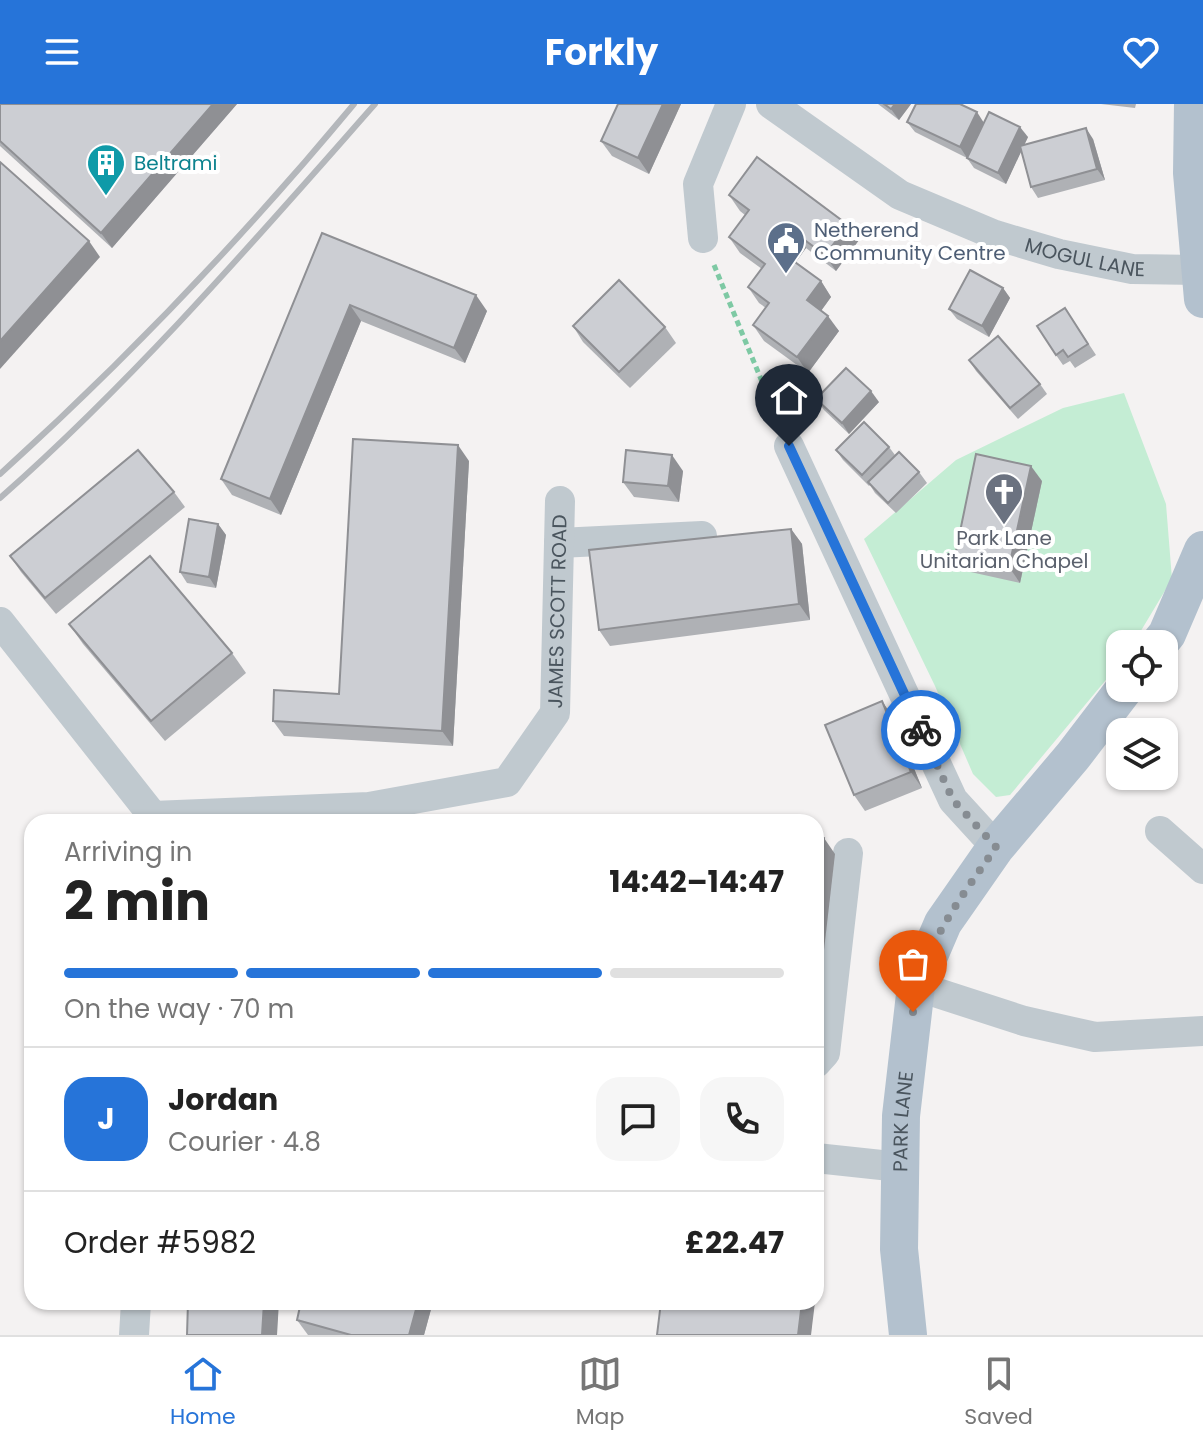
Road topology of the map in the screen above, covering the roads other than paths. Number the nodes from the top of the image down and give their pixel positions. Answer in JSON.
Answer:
{"nodes":[{"id":1,"x":731,"y":104,"type":"edge"},
{"id":2,"x":771,"y":104,"type":"edge"},
{"id":3,"x":1193,"y":104,"type":"edge"},
{"id":4,"x":703,"y":238,"type":"road end"},
{"id":5,"x":1201,"y":285,"type":"edge"},
{"id":6,"x":789,"y":446,"type":"road end"},
{"id":7,"x":560,"y":501,"type":"dead end"},
{"id":8,"x":702,"y":536,"type":"edge"},
{"id":9,"x":559,"y":543,"type":"junction"},
{"id":10,"x":1203,"y":550,"type":"edge"},
{"id":11,"x":0,"y":622,"type":"edge"},
{"id":12,"x":1169,"y":630,"type":"edge"},
{"id":13,"x":1114,"y":702,"type":"edge"},
{"id":14,"x":149,"y":814,"type":"edge"},
{"id":15,"x":243,"y":814,"type":"edge"},
{"id":16,"x":1160,"y":831,"type":"dead end"},
{"id":17,"x":996,"y":847,"type":"junction"},
{"id":18,"x":848,"y":853,"type":"dead end"},
{"id":19,"x":1203,"y":869,"type":"edge"},
{"id":20,"x":916,"y":986,"type":"junction"},
{"id":21,"x":1203,"y":1031,"type":"edge"},
{"id":22,"x":824,"y":1054,"type":"edge"},
{"id":23,"x":824,"y":1159,"type":"edge"},
{"id":24,"x":900,"y":1167,"type":"junction"},
{"id":25,"x":136,"y":1310,"type":"edge"},
{"id":26,"x":134,"y":1335,"type":"edge"},
{"id":27,"x":908,"y":1335,"type":"edge"}],
"edges":[{"from":1,"to":4,"type":"street"},
{"from":2,"to":5,"type":"street","name":"MOGUL LANE"},
{"from":3,"to":5,"type":"main road"},
{"from":6,"to":17,"type":"street"},
{"from":7,"to":9,"type":"street","name":"JAMES SCOTT ROAD"},
{"from":8,"to":9,"type":"street"},
{"from":9,"to":15,"type":"street","name":"JAMES SCOTT ROAD"},
{"from":10,"to":12,"type":"main road"},
{"from":11,"to":14,"type":"street","name":"JAMES SCOTT ROAD"},
{"from":13,"to":17,"type":"main road","name":"PARK LANE"},
{"from":16,"to":19,"type":"street"},
{"from":17,"to":20,"type":"main road","name":"PARK LANE"},
{"from":18,"to":22,"type":"street"},
{"from":20,"to":21,"type":"street"},
{"from":20,"to":24,"type":"main road","name":"PARK LANE"},
{"from":23,"to":24,"type":"street"},
{"from":24,"to":27,"type":"main road","name":"PARK LANE"},
{"from":25,"to":26,"type":"street"}]}
